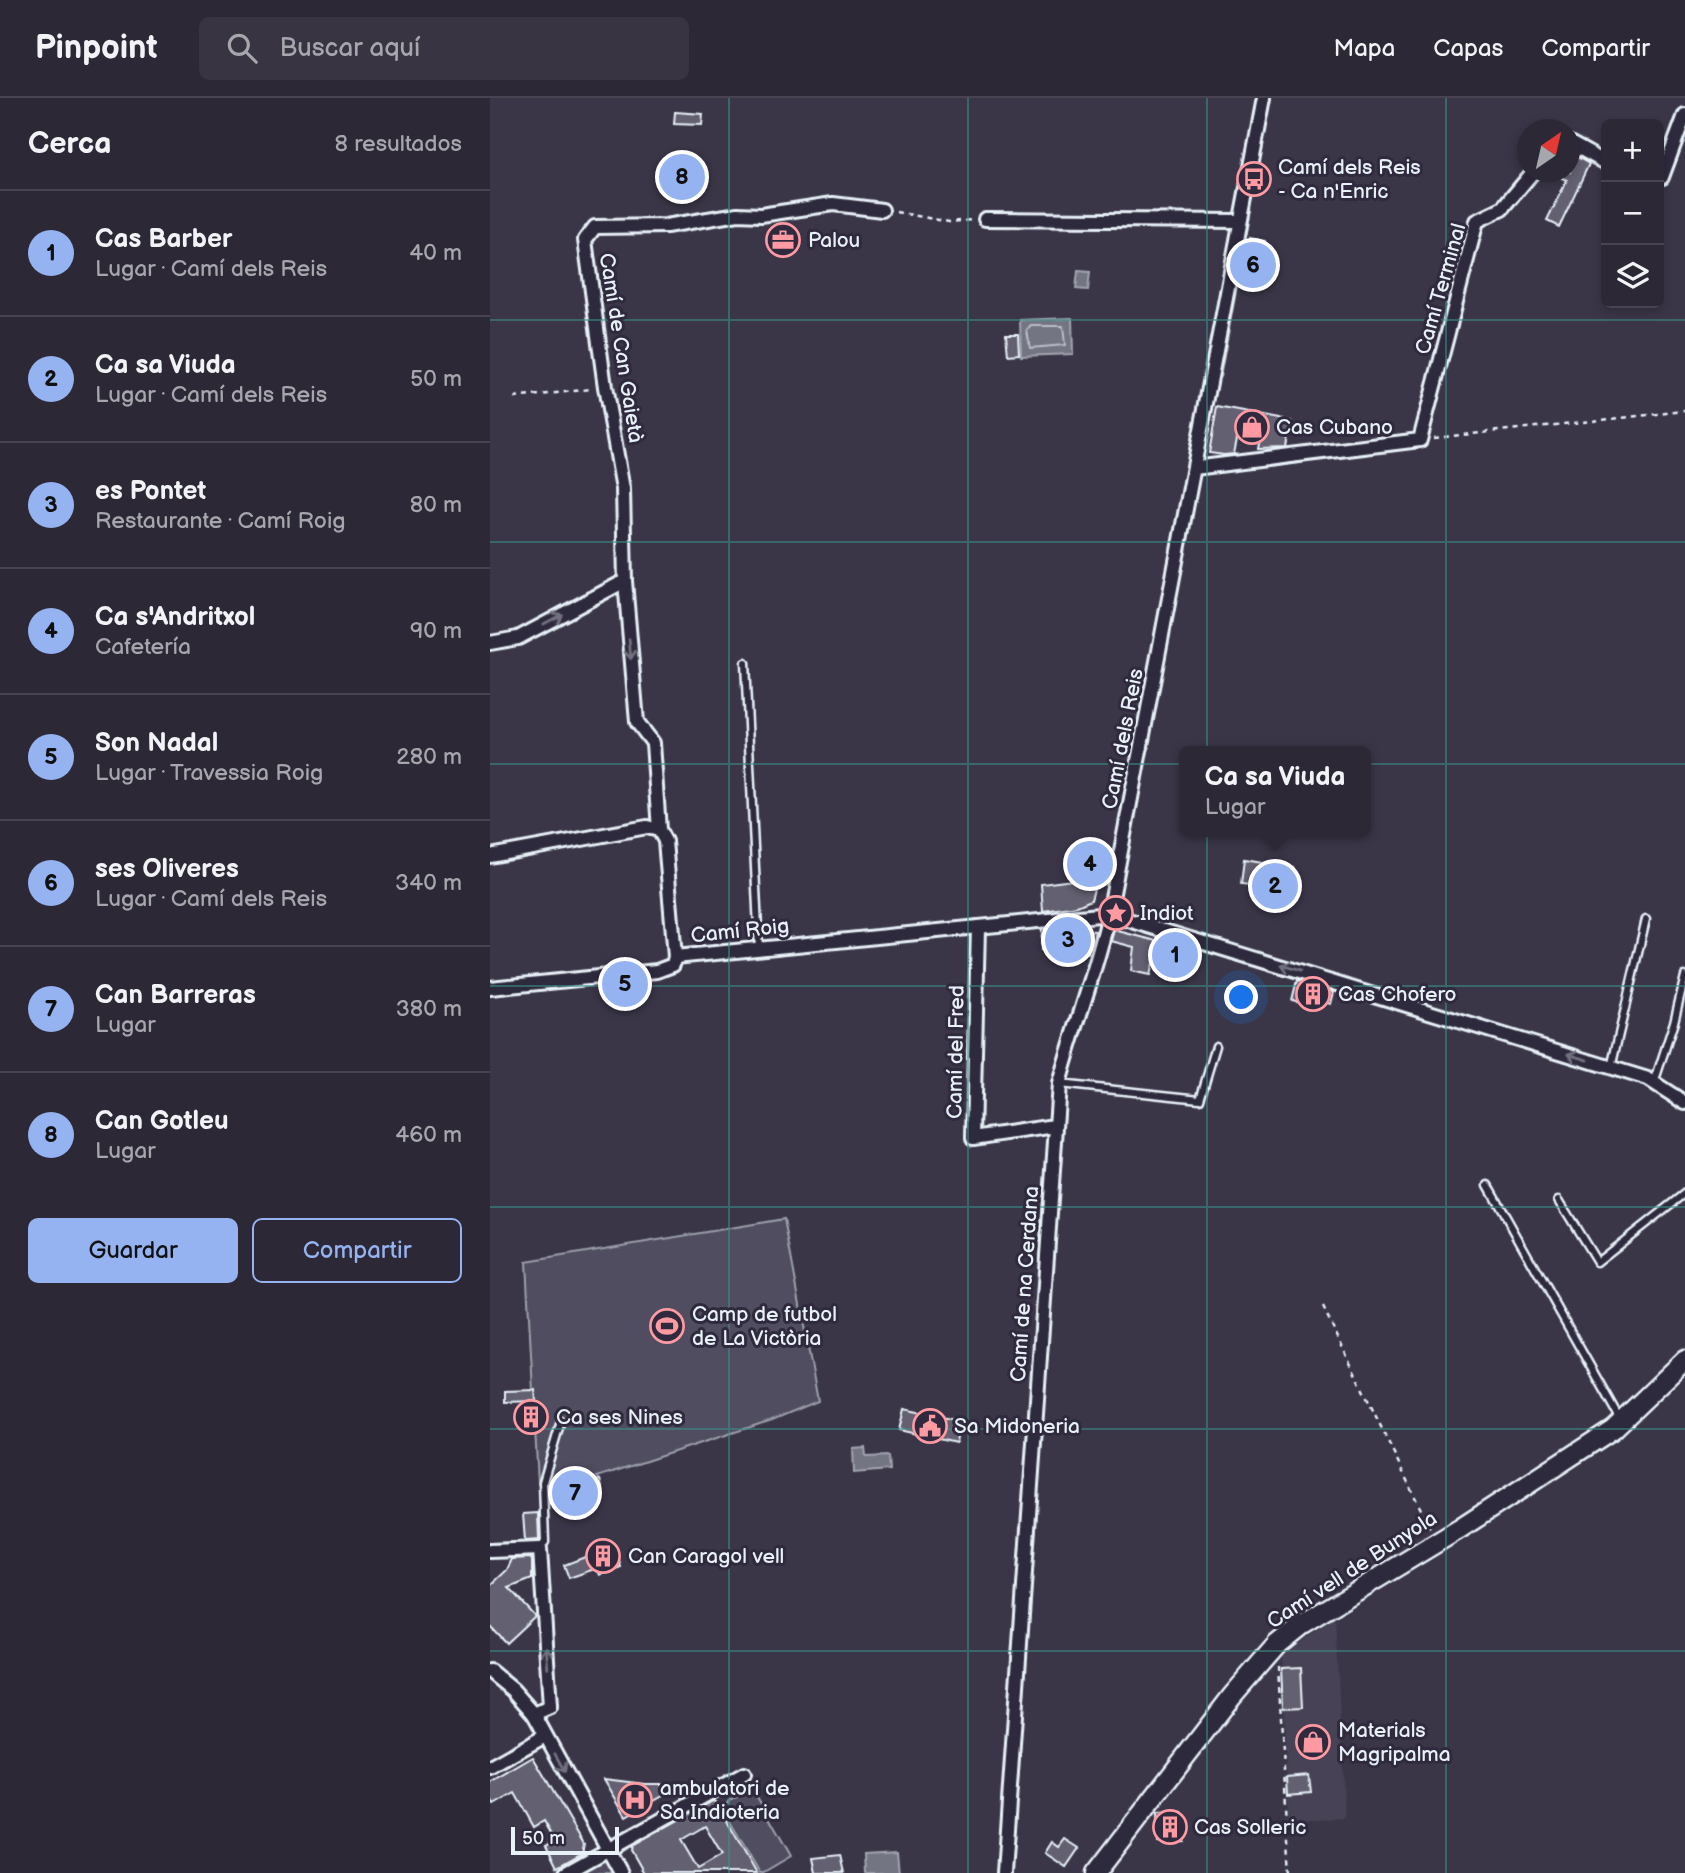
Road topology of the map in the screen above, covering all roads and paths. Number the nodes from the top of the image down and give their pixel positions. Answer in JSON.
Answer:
{"nodes":[{"id":1,"x":1264,"y":98,"type":"edge"},
{"id":2,"x":1685,"y":115,"type":"edge"},
{"id":3,"x":1580,"y":149,"type":"edge"},
{"id":4,"x":1601,"y":160,"type":"edge"},
{"id":5,"x":1664,"y":172,"type":"edge"},
{"id":6,"x":1525,"y":182,"type":"edge"},
{"id":7,"x":882,"y":210,"type":"joint"},
{"id":8,"x":985,"y":219,"type":"joint"},
{"id":9,"x":1240,"y":221,"type":"junction"},
{"id":10,"x":605,"y":387,"type":"junction"},
{"id":11,"x":514,"y":398,"type":"dead end"},
{"id":12,"x":1685,"y":411,"type":"edge"},
{"id":13,"x":1420,"y":440,"type":"junction"},
{"id":14,"x":1194,"y":468,"type":"junction"},
{"id":15,"x":625,"y":580,"type":"junction"},
{"id":16,"x":490,"y":643,"type":"edge"},
{"id":17,"x":745,"y":663,"type":"dead end"},
{"id":18,"x":659,"y":830,"type":"junction"},
{"id":19,"x":490,"y":856,"type":"edge"},
{"id":20,"x":1109,"y":914,"type":"junction"},
{"id":21,"x":1646,"y":919,"type":"dead end"},
{"id":22,"x":978,"y":927,"type":"junction"},
{"id":23,"x":759,"y":949,"type":"junction"},
{"id":24,"x":675,"y":957,"type":"junction"},
{"id":25,"x":1685,"y":976,"type":"edge"},
{"id":26,"x":490,"y":988,"type":"edge"},
{"id":27,"x":1216,"y":1046,"type":"dead end"},
{"id":28,"x":1611,"y":1068,"type":"junction"},
{"id":29,"x":1654,"y":1083,"type":"junction"},
{"id":30,"x":1059,"y":1084,"type":"junction"},
{"id":31,"x":1685,"y":1103,"type":"edge"},
{"id":32,"x":1055,"y":1126,"type":"junction"},
{"id":33,"x":1488,"y":1185,"type":"dead end"},
{"id":34,"x":1685,"y":1193,"type":"edge"},
{"id":35,"x":1559,"y":1200,"type":"dead end"},
{"id":36,"x":1323,"y":1307,"type":"dead end"},
{"id":37,"x":1685,"y":1360,"type":"edge"},
{"id":38,"x":562,"y":1421,"type":"dead end"},
{"id":39,"x":1621,"y":1421,"type":"junction"},
{"id":40,"x":1437,"y":1542,"type":"junction"},
{"id":41,"x":540,"y":1549,"type":"junction"},
{"id":42,"x":490,"y":1551,"type":"edge"},
{"id":43,"x":1277,"y":1644,"type":"junction"},
{"id":44,"x":490,"y":1671,"type":"edge"},
{"id":45,"x":534,"y":1714,"type":"junction"},
{"id":46,"x":545,"y":1736,"type":"junction"},
{"id":47,"x":490,"y":1767,"type":"edge"},
{"id":48,"x":744,"y":1774,"type":"dead end"},
{"id":49,"x":607,"y":1850,"type":"junction"},
{"id":50,"x":566,"y":1873,"type":"edge"},
{"id":51,"x":621,"y":1873,"type":"edge"},
{"id":52,"x":1003,"y":1873,"type":"edge"},
{"id":53,"x":1096,"y":1873,"type":"edge"},
{"id":54,"x":1290,"y":1873,"type":"edge"}],
"edges":[{"from":1,"to":9,"type":"street","name":"Camí dels Reis"},
{"from":2,"to":5,"type":"street"},
{"from":3,"to":4,"type":"street"},
{"from":6,"to":13,"type":"street","name":"Camí Terminal"},
{"from":7,"to":8,"type":"path"},
{"from":7,"to":10,"type":"street","name":"Camí de Can Gaietà"},
{"from":8,"to":9,"type":"street"},
{"from":9,"to":14,"type":"street","name":"Camí dels Reis"},
{"from":10,"to":11,"type":"path"},
{"from":10,"to":15,"type":"street","name":"Camí de Can Gaietà"},
{"from":12,"to":13,"type":"path"},
{"from":13,"to":14,"type":"street"},
{"from":14,"to":20,"type":"street","name":"Camí dels Reis"},
{"from":16,"to":15,"type":"street","one_way":true},
{"from":15,"to":18,"type":"street","name":"Camí de Can Gaietà","one_way":true},
{"from":17,"to":23,"type":"lane"},
{"from":18,"to":19,"type":"street"},
{"from":18,"to":24,"type":"street","name":"Camí Roig"},
{"from":20,"to":22,"type":"street","name":"Camí Roig"},
{"from":28,"to":20,"type":"street","one_way":true},
{"from":20,"to":30,"type":"street","name":"Camí de na Cerdana"},
{"from":21,"to":28,"type":"lane"},
{"from":22,"to":23,"type":"street","name":"Camí Roig"},
{"from":22,"to":32,"type":"street","name":"Camí del Fred"},
{"from":23,"to":24,"type":"street","name":"Camí Roig"},
{"from":24,"to":26,"type":"street"},
{"from":25,"to":29,"type":"lane"},
{"from":27,"to":30,"type":"lane"},
{"from":28,"to":29,"type":"street"},
{"from":29,"to":31,"type":"street"},
{"from":30,"to":32,"type":"street","name":"Camí de na Cerdana"},
{"from":32,"to":52,"type":"street","name":"Camí de na Cerdana"},
{"from":33,"to":39,"type":"lane"},
{"from":34,"to":35,"type":"lane"},
{"from":36,"to":40,"type":"path"},
{"from":37,"to":39,"type":"street","name":"Camí vell de Bunyola"},
{"from":38,"to":41,"type":"lane"},
{"from":39,"to":40,"type":"street","name":"Camí vell de Bunyola"},
{"from":40,"to":43,"type":"street","name":"Camí vell de Bunyola"},
{"from":41,"to":42,"type":"street"},
{"from":45,"to":41,"type":"street","one_way":true},
{"from":43,"to":53,"type":"street","name":"Camí vell de Bunyola"},
{"from":43,"to":54,"type":"path"},
{"from":44,"to":45,"type":"street"},
{"from":45,"to":46,"type":"street"},
{"from":46,"to":47,"type":"street"},
{"from":46,"to":49,"type":"street","one_way":true},
{"from":48,"to":49,"type":"street"},
{"from":49,"to":50,"type":"street"},
{"from":49,"to":51,"type":"street"}]}
